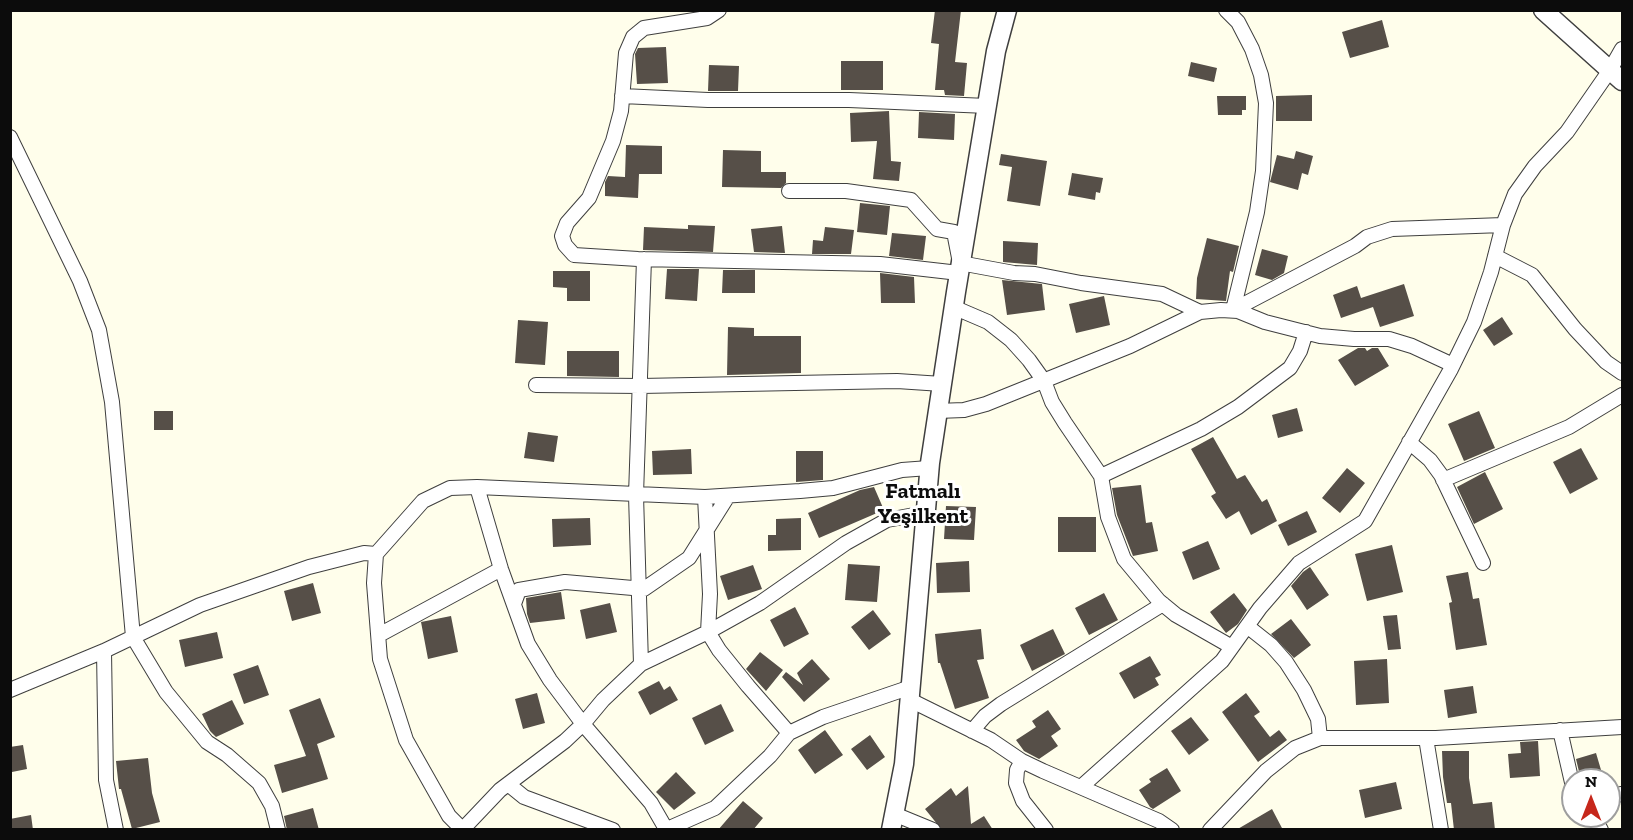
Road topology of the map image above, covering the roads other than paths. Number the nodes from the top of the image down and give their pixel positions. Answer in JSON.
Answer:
{"nodes":[{"id":1,"x":719,"y":10,"type":"edge"},
{"id":2,"x":1007,"y":10,"type":"edge"},
{"id":3,"x":1227,"y":10,"type":"edge"},
{"id":4,"x":1543,"y":10,"type":"edge"},
{"id":5,"x":1623,"y":49,"type":"edge"},
{"id":6,"x":1616,"y":75,"type":"edge"},
{"id":7,"x":622,"y":96,"type":"junction"},
{"id":8,"x":987,"y":106,"type":"junction"},
{"id":9,"x":10,"y":137,"type":"edge"},
{"id":10,"x":789,"y":191,"type":"dead end"},
{"id":11,"x":1503,"y":225,"type":"junction"},
{"id":12,"x":1495,"y":255,"type":"junction"},
{"id":13,"x":644,"y":259,"type":"junction"},
{"id":14,"x":960,"y":268,"type":"junction"},
{"id":15,"x":953,"y":307,"type":"junction"},
{"id":16,"x":1233,"y":310,"type":"junction"},
{"id":17,"x":1200,"y":312,"type":"junction"},
{"id":18,"x":1306,"y":332,"type":"junction"},
{"id":19,"x":1453,"y":365,"type":"junction"},
{"id":20,"x":1623,"y":373,"type":"edge"},
{"id":21,"x":1044,"y":381,"type":"junction"},
{"id":22,"x":942,"y":384,"type":"junction"},
{"id":23,"x":536,"y":385,"type":"dead end"},
{"id":24,"x":641,"y":387,"type":"junction"},
{"id":25,"x":1623,"y":395,"type":"edge"},
{"id":26,"x":938,"y":411,"type":"junction"},
{"id":27,"x":1409,"y":442,"type":"junction"},
{"id":28,"x":929,"y":468,"type":"junction"},
{"id":29,"x":1101,"y":476,"type":"junction"},
{"id":30,"x":1443,"y":480,"type":"junction"},
{"id":31,"x":477,"y":487,"type":"junction"},
{"id":32,"x":636,"y":495,"type":"junction"},
{"id":33,"x":728,"y":496,"type":"junction"},
{"id":34,"x":705,"y":497,"type":"junction"},
{"id":35,"x":926,"y":513,"type":"junction"},
{"id":36,"x":707,"y":530,"type":"junction"},
{"id":37,"x":376,"y":554,"type":"junction"},
{"id":38,"x":1483,"y":563,"type":"dead end"},
{"id":39,"x":501,"y":569,"type":"junction"},
{"id":40,"x":638,"y":589,"type":"junction"},
{"id":41,"x":514,"y":604,"type":"junction"},
{"id":42,"x":1163,"y":604,"type":"junction"},
{"id":43,"x":1247,"y":626,"type":"junction"},
{"id":44,"x":708,"y":632,"type":"junction"},
{"id":45,"x":379,"y":635,"type":"junction"},
{"id":46,"x":133,"y":637,"type":"junction"},
{"id":47,"x":1232,"y":647,"type":"junction"},
{"id":48,"x":104,"y":651,"type":"junction"},
{"id":49,"x":640,"y":664,"type":"junction"},
{"id":50,"x":10,"y":690,"type":"edge"},
{"id":51,"x":910,"y":694,"type":"junction"},
{"id":52,"x":583,"y":724,"type":"junction"},
{"id":53,"x":1623,"y":726,"type":"edge"},
{"id":54,"x":1560,"y":730,"type":"junction"},
{"id":55,"x":972,"y":731,"type":"junction"},
{"id":56,"x":789,"y":733,"type":"junction"},
{"id":57,"x":1320,"y":738,"type":"junction"},
{"id":58,"x":1426,"y":738,"type":"junction"},
{"id":59,"x":1022,"y":761,"type":"junction"},
{"id":60,"x":1569,"y":768,"type":"edge"},
{"id":61,"x":508,"y":784,"type":"junction"},
{"id":62,"x":1081,"y":787,"type":"junction"},
{"id":63,"x":892,"y":822,"type":"edge"},
{"id":64,"x":463,"y":829,"type":"edge"},
{"id":65,"x":665,"y":829,"type":"edge"},
{"id":66,"x":116,"y":830,"type":"edge"},
{"id":67,"x":278,"y":830,"type":"edge"},
{"id":68,"x":613,"y":830,"type":"edge"},
{"id":69,"x":933,"y":830,"type":"edge"},
{"id":70,"x":1046,"y":830,"type":"edge"},
{"id":71,"x":1173,"y":830,"type":"edge"},
{"id":72,"x":1210,"y":830,"type":"edge"},
{"id":73,"x":1441,"y":830,"type":"edge"}],
"edges":[{"from":1,"to":7,"type":"street"},
{"from":2,"to":8,"type":"street"},
{"from":3,"to":16,"type":"street"},
{"from":4,"to":6,"type":"street"},
{"from":5,"to":6,"type":"street"},
{"from":6,"to":11,"type":"street"},
{"from":7,"to":8,"type":"street"},
{"from":7,"to":13,"type":"street"},
{"from":8,"to":14,"type":"street"},
{"from":9,"to":46,"type":"street"},
{"from":10,"to":14,"type":"street"},
{"from":11,"to":12,"type":"street"},
{"from":11,"to":16,"type":"street"},
{"from":12,"to":19,"type":"street"},
{"from":12,"to":20,"type":"street"},
{"from":13,"to":14,"type":"street"},
{"from":13,"to":24,"type":"street"},
{"from":14,"to":15,"type":"street"},
{"from":14,"to":17,"type":"street"},
{"from":15,"to":21,"type":"street"},
{"from":15,"to":22,"type":"street"},
{"from":16,"to":17,"type":"street"},
{"from":16,"to":18,"type":"street"},
{"from":17,"to":21,"type":"street"},
{"from":18,"to":19,"type":"street"},
{"from":18,"to":29,"type":"street"},
{"from":19,"to":27,"type":"street"},
{"from":21,"to":26,"type":"street"},
{"from":21,"to":29,"type":"street"},
{"from":22,"to":24,"type":"street"},
{"from":22,"to":26,"type":"street"},
{"from":23,"to":24,"type":"street"},
{"from":24,"to":32,"type":"street"},
{"from":25,"to":30,"type":"street"},
{"from":26,"to":28,"type":"street"},
{"from":27,"to":30,"type":"street"},
{"from":27,"to":43,"type":"street"},
{"from":28,"to":33,"type":"street"},
{"from":28,"to":35,"type":"street"},
{"from":29,"to":42,"type":"street"},
{"from":30,"to":38,"type":"street"},
{"from":31,"to":32,"type":"street"},
{"from":31,"to":37,"type":"street"},
{"from":31,"to":39,"type":"street"},
{"from":32,"to":34,"type":"street"},
{"from":32,"to":40,"type":"street"},
{"from":33,"to":34,"type":"street"},
{"from":33,"to":36,"type":"street"},
{"from":34,"to":36,"type":"street"},
{"from":35,"to":44,"type":"street"},
{"from":35,"to":51,"type":"street"},
{"from":36,"to":40,"type":"street"},
{"from":36,"to":44,"type":"street"},
{"from":37,"to":45,"type":"street"},
{"from":37,"to":46,"type":"street"},
{"from":39,"to":41,"type":"street"},
{"from":39,"to":45,"type":"street"},
{"from":40,"to":41,"type":"street"},
{"from":40,"to":49,"type":"street"},
{"from":41,"to":52,"type":"street"},
{"from":42,"to":47,"type":"street"},
{"from":42,"to":55,"type":"street"},
{"from":43,"to":47,"type":"street"},
{"from":43,"to":57,"type":"street"},
{"from":44,"to":49,"type":"street"},
{"from":44,"to":56,"type":"street"},
{"from":45,"to":64,"type":"street"},
{"from":46,"to":48,"type":"street"},
{"from":46,"to":67,"type":"street"},
{"from":47,"to":62,"type":"street"},
{"from":48,"to":50,"type":"street"},
{"from":48,"to":66,"type":"street"},
{"from":49,"to":52,"type":"street"},
{"from":51,"to":55,"type":"street"},
{"from":51,"to":56,"type":"street"},
{"from":51,"to":63,"type":"street"},
{"from":52,"to":61,"type":"street"},
{"from":52,"to":65,"type":"street"},
{"from":53,"to":54,"type":"street"},
{"from":54,"to":58,"type":"street"},
{"from":54,"to":60,"type":"street"},
{"from":55,"to":59,"type":"street"},
{"from":56,"to":65,"type":"street"},
{"from":57,"to":58,"type":"street"},
{"from":57,"to":72,"type":"street"},
{"from":58,"to":73,"type":"street"},
{"from":59,"to":62,"type":"street"},
{"from":59,"to":70,"type":"street"},
{"from":61,"to":64,"type":"street"},
{"from":61,"to":68,"type":"street"},
{"from":62,"to":71,"type":"street"},
{"from":63,"to":69,"type":"street"}]}
